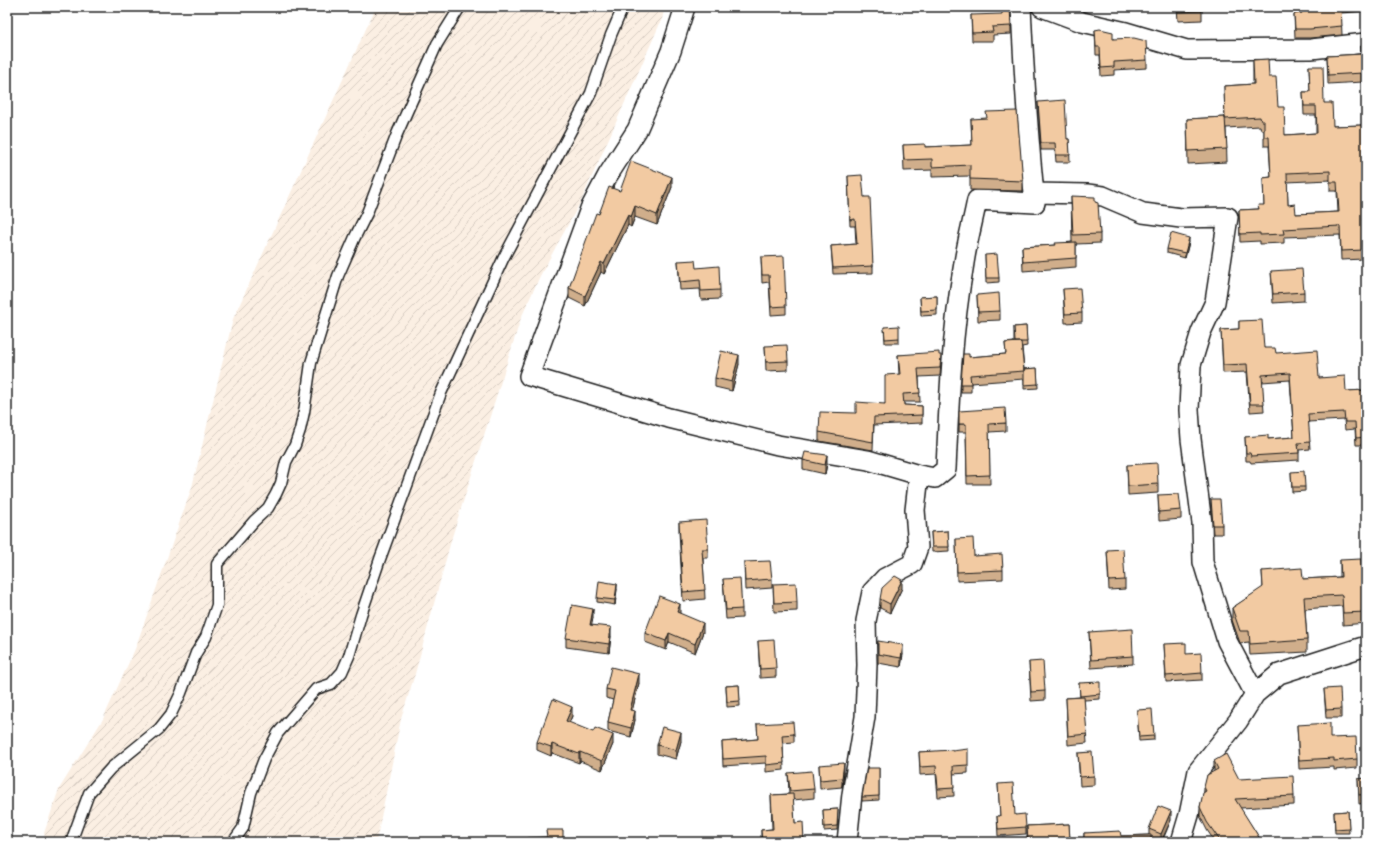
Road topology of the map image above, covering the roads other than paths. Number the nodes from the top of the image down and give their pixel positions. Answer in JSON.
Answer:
{"nodes":[{"id":1,"x":460,"y":7,"type":"edge"},
{"id":2,"x":623,"y":7,"type":"edge"},
{"id":3,"x":685,"y":7,"type":"edge"},
{"id":4,"x":1021,"y":7,"type":"edge"},
{"id":5,"x":1042,"y":7,"type":"edge"},
{"id":6,"x":1366,"y":43,"type":"edge"},
{"id":7,"x":1034,"y":193,"type":"junction"},
{"id":8,"x":919,"y":475,"type":"junction"},
{"id":9,"x":1366,"y":646,"type":"edge"},
{"id":10,"x":1255,"y":694,"type":"junction"},
{"id":11,"x":71,"y":842,"type":"edge"},
{"id":12,"x":233,"y":842,"type":"edge"},
{"id":13,"x":847,"y":842,"type":"edge"},
{"id":14,"x":1181,"y":842,"type":"edge"}],
"edges":[{"from":1,"to":11,"type":"lane"},
{"from":2,"to":12,"type":"lane"},
{"from":3,"to":8,"type":"street"},
{"from":4,"to":7,"type":"street"},
{"from":5,"to":6,"type":"street"},
{"from":7,"to":8,"type":"street"},
{"from":7,"to":10,"type":"street"},
{"from":8,"to":13,"type":"street"},
{"from":9,"to":10,"type":"street"},
{"from":10,"to":14,"type":"street"}]}
